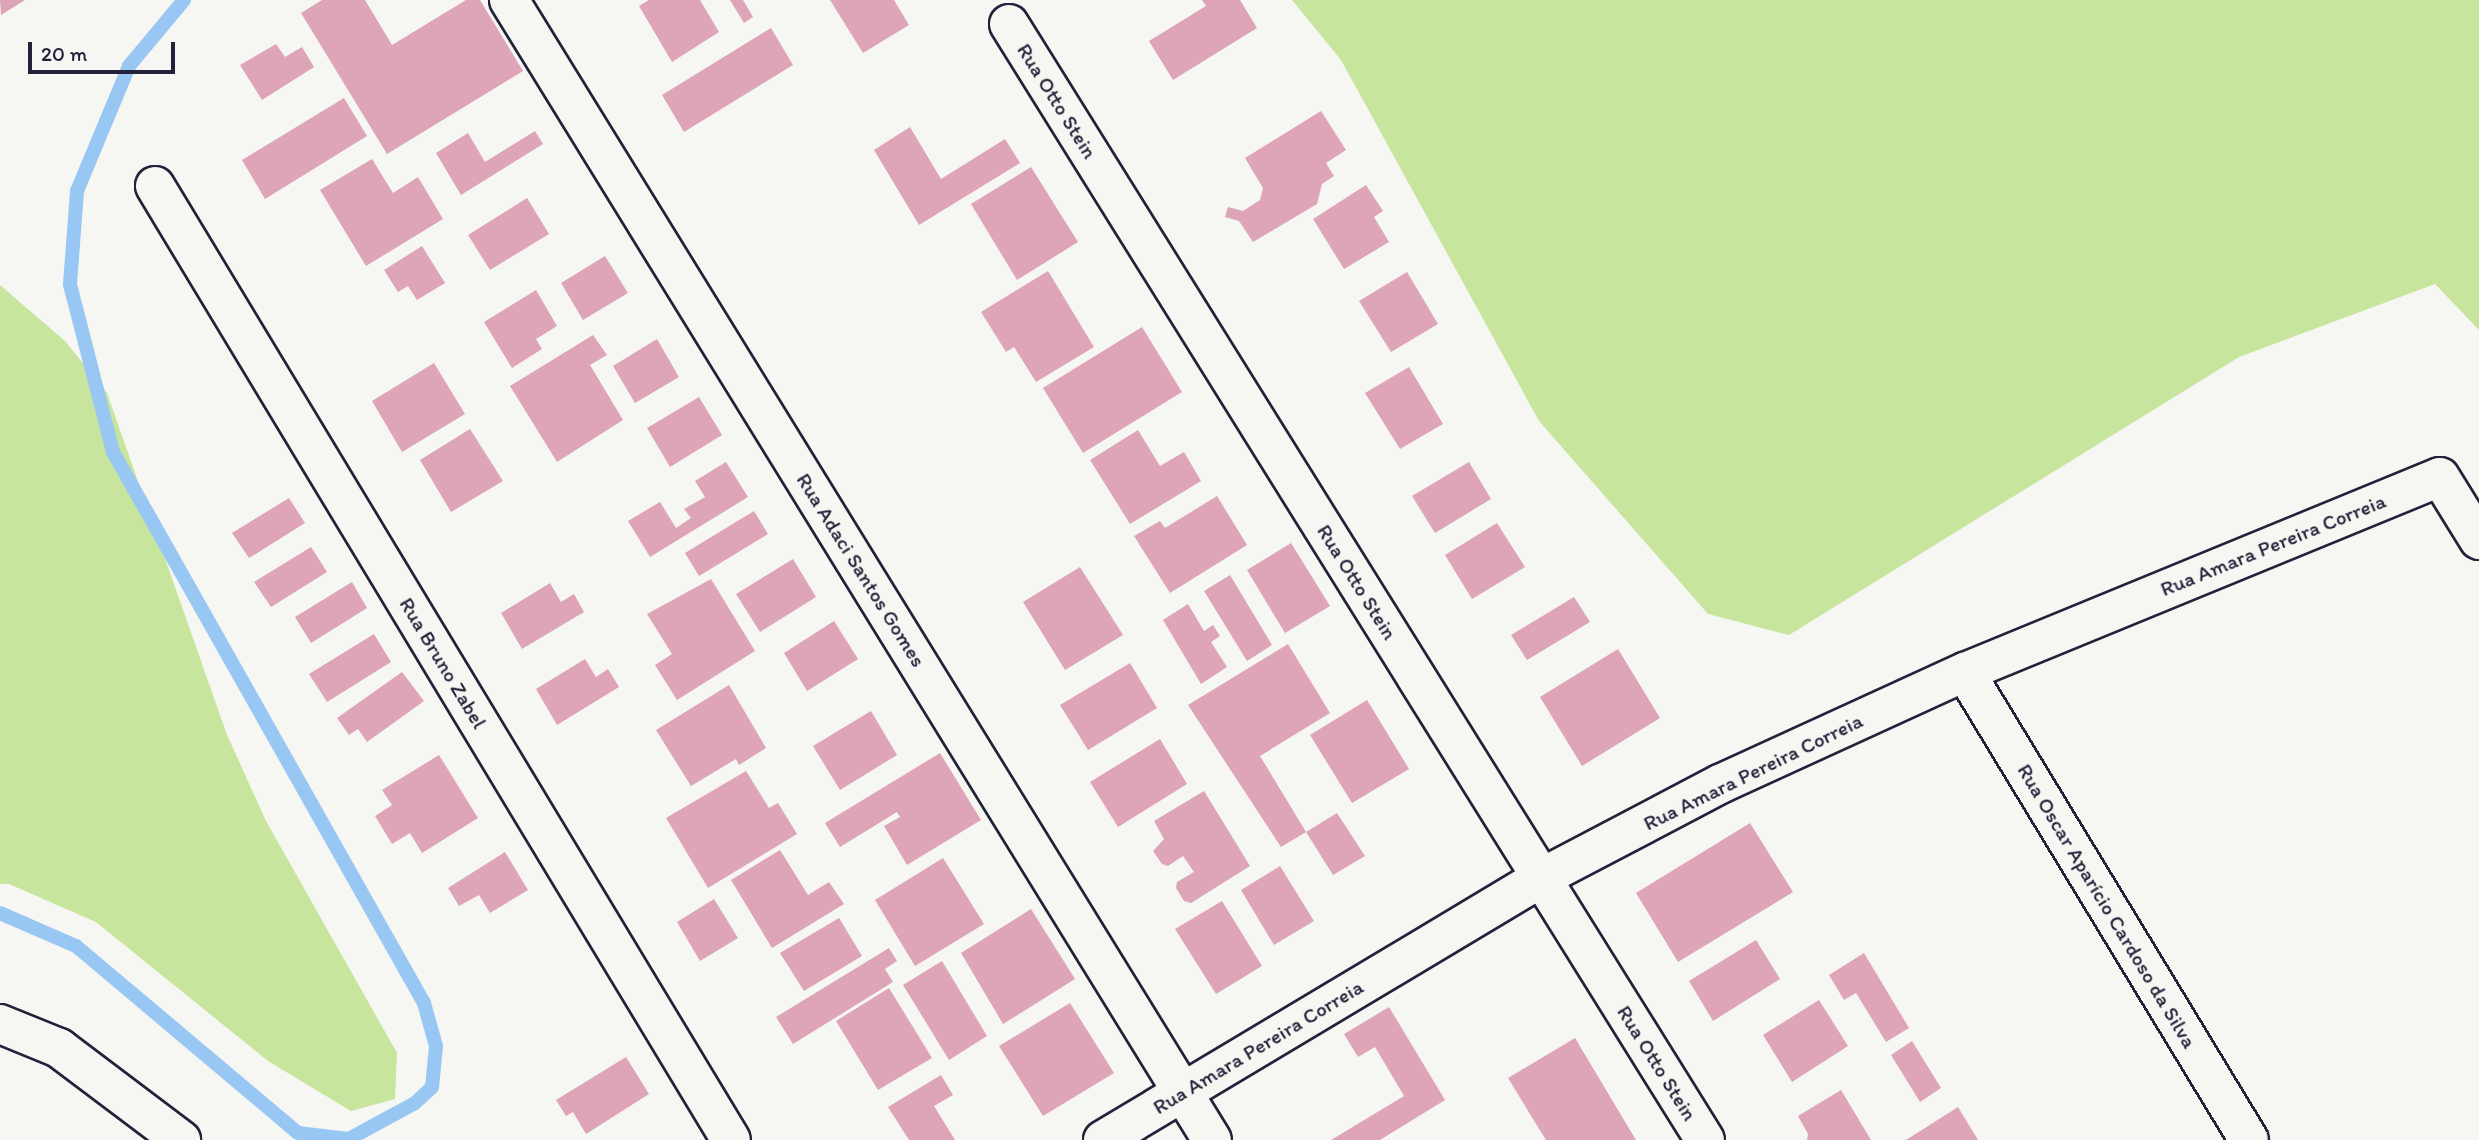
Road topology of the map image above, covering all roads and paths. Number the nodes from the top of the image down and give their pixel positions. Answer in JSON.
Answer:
{"nodes":[{"id":1,"x":509,"y":0,"type":"edge"},
{"id":2,"x":1009,"y":24,"type":"dead end"},
{"id":3,"x":155,"y":186,"type":"dead end"},
{"id":4,"x":2479,"y":540,"type":"edge"},
{"id":5,"x":1965,"y":672,"type":"junction"},
{"id":6,"x":1541,"y":878,"type":"junction"},
{"id":7,"x":0,"y":1024,"type":"edge"},
{"id":8,"x":1182,"y":1091,"type":"junction"},
{"id":9,"x":181,"y":1140,"type":"edge"},
{"id":10,"x":731,"y":1140,"type":"edge"},
{"id":11,"x":1103,"y":1140,"type":"edge"},
{"id":12,"x":1212,"y":1140,"type":"edge"},
{"id":13,"x":1705,"y":1140,"type":"edge"},
{"id":14,"x":2249,"y":1140,"type":"edge"}],
"edges":[{"from":1,"to":8,"type":"street","name":"Rua Adaci Santos Gomes"},
{"from":2,"to":6,"type":"street","name":"Rua Otto Stein"},
{"from":3,"to":10,"type":"street","name":"Rua Bruno Zabel"},
{"from":4,"to":5,"type":"street","name":"Rua Amara Pereira Correia"},
{"from":5,"to":6,"type":"street","name":"Rua Amara Pereira Correia"},
{"from":5,"to":14,"type":"street","name":"Rua Oscar Aparício Cardoso da Silva"},
{"from":6,"to":8,"type":"street","name":"Rua Amara Pereira Correia"},
{"from":6,"to":13,"type":"street","name":"Rua Otto Stein"},
{"from":7,"to":9,"type":"street"},
{"from":8,"to":11,"type":"street","name":"Rua Amara Pereira Correia"},
{"from":8,"to":12,"type":"street","name":"Rua Adaci Santos Gomes"}]}
